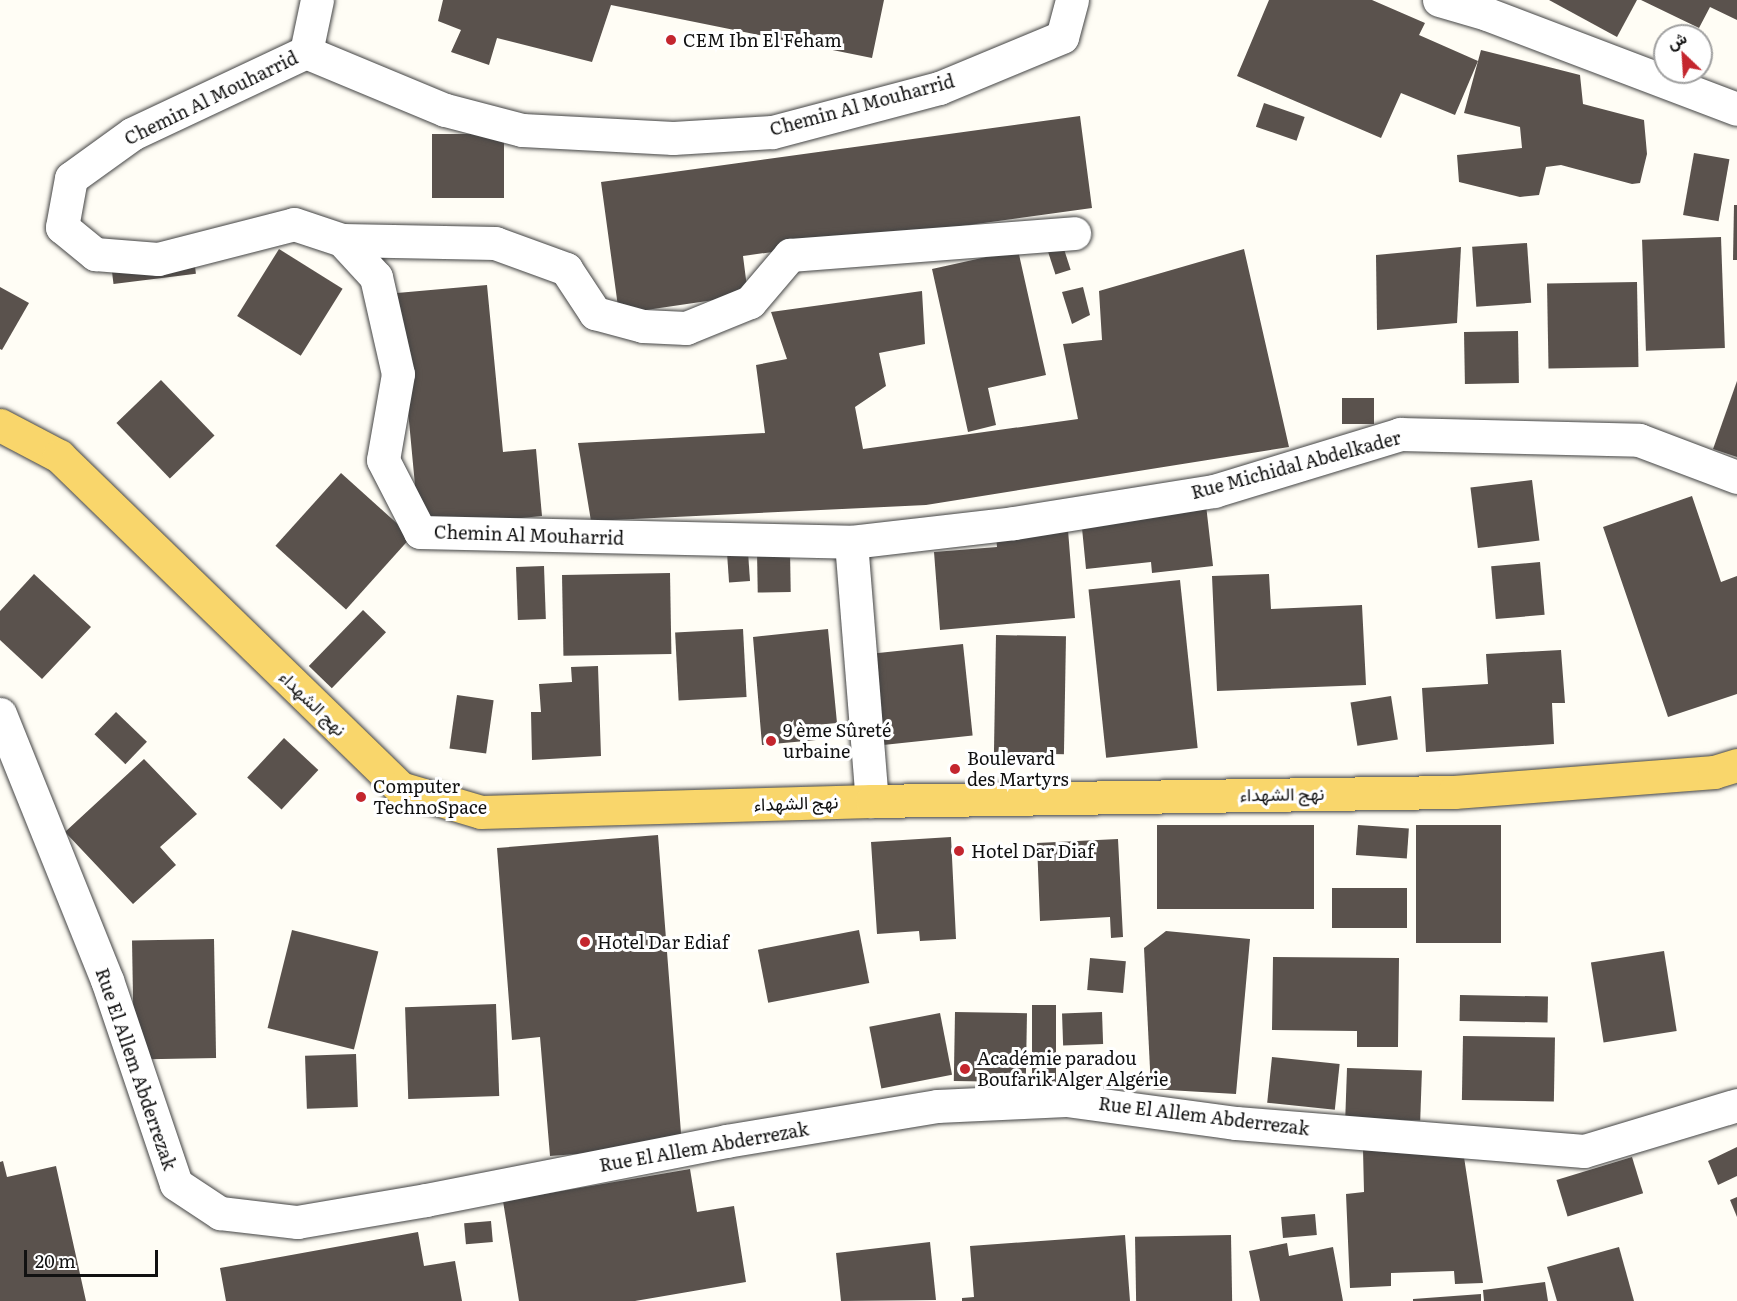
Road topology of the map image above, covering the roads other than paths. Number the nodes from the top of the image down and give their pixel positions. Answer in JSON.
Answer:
{"nodes":[{"id":1,"x":317,"y":0,"type":"edge"},
{"id":2,"x":1072,"y":0,"type":"edge"},
{"id":3,"x":1439,"y":0,"type":"edge"},
{"id":4,"x":1491,"y":7,"type":"edge"},
{"id":5,"x":306,"y":52,"type":"junction"},
{"id":6,"x":1737,"y":109,"type":"edge"},
{"id":7,"x":1074,"y":233,"type":"dead end"},
{"id":8,"x":342,"y":240,"type":"junction"},
{"id":9,"x":0,"y":425,"type":"edge"},
{"id":10,"x":1737,"y":477,"type":"edge"},
{"id":11,"x":851,"y":542,"type":"junction"},
{"id":12,"x":0,"y":714,"type":"edge"},
{"id":13,"x":1737,"y":765,"type":"edge"},
{"id":14,"x":872,"y":801,"type":"junction"},
{"id":15,"x":1737,"y":1105,"type":"edge"}],
"edges":[{"from":1,"to":5,"type":"street","name":"Chemin Al Mouharrid"},
{"from":2,"to":5,"type":"street","name":"Chemin Al Mouharrid"},
{"from":3,"to":4,"type":"street"},
{"from":4,"to":6,"type":"street"},
{"from":5,"to":8,"type":"street","name":"Chemin Al Mouharrid"},
{"from":7,"to":8,"type":"street"},
{"from":8,"to":11,"type":"street","name":"Chemin Al Mouharrid"},
{"from":9,"to":14,"type":"main road","name":"نهج الشهداء"},
{"from":10,"to":11,"type":"street","name":"Rue Michidal Abdelkader"},
{"from":11,"to":14,"type":"street"},
{"from":12,"to":15,"type":"street","name":"Rue El Allem Abderrezak"},
{"from":13,"to":14,"type":"main road","name":"نهج الشهداء"}]}
